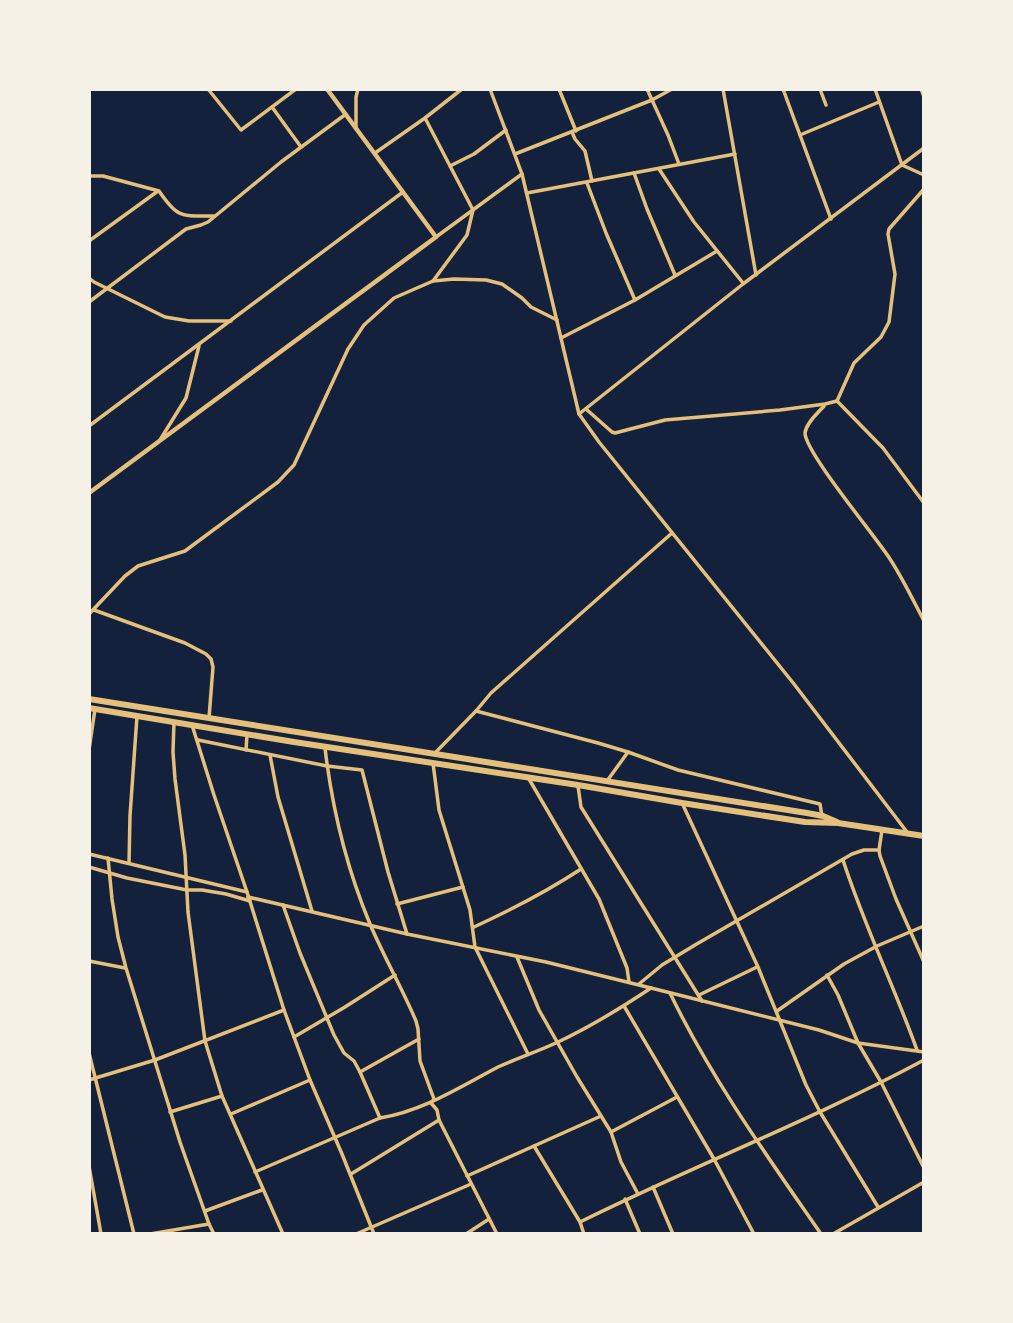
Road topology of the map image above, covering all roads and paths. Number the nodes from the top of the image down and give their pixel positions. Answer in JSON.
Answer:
{"nodes":[{"id":1,"x":209,"y":89,"type":"edge"},
{"id":2,"x":296,"y":89,"type":"edge"},
{"id":3,"x":327,"y":89,"type":"edge"},
{"id":4,"x":358,"y":89,"type":"edge"},
{"id":5,"x":448,"y":89,"type":"edge"},
{"id":6,"x":462,"y":89,"type":"edge"},
{"id":7,"x":490,"y":89,"type":"edge"},
{"id":8,"x":559,"y":89,"type":"edge"},
{"id":9,"x":647,"y":89,"type":"edge"},
{"id":10,"x":672,"y":89,"type":"edge"},
{"id":11,"x":723,"y":89,"type":"edge"},
{"id":12,"x":783,"y":89,"type":"edge"},
{"id":13,"x":820,"y":89,"type":"edge"},
{"id":14,"x":874,"y":89,"type":"edge"},
{"id":15,"x":921,"y":89,"type":"edge"},
{"id":16,"x":456,"y":94,"type":"junction"},
{"id":17,"x":924,"y":97,"type":"edge"},
{"id":18,"x":652,"y":100,"type":"junction"},
{"id":19,"x":879,"y":102,"type":"junction"},
{"id":20,"x":826,"y":105,"type":"dead end"},
{"id":21,"x":272,"y":107,"type":"junction"},
{"id":22,"x":346,"y":114,"type":"junction"},
{"id":23,"x":425,"y":118,"type":"junction"},
{"id":24,"x":355,"y":127,"type":"junction"},
{"id":25,"x":506,"y":130,"type":"junction"},
{"id":26,"x":574,"y":132,"type":"junction"},
{"id":27,"x":800,"y":136,"type":"junction"},
{"id":28,"x":301,"y":147,"type":"junction"},
{"id":29,"x":924,"y":148,"type":"edge"},
{"id":30,"x":375,"y":153,"type":"junction"},
{"id":31,"x":515,"y":154,"type":"junction"},
{"id":32,"x":734,"y":154,"type":"junction"},
{"id":33,"x":680,"y":165,"type":"junction"},
{"id":34,"x":902,"y":165,"type":"junction"},
{"id":35,"x":450,"y":166,"type":"junction"},
{"id":36,"x":659,"y":169,"type":"junction"},
{"id":37,"x":634,"y":173,"type":"junction"},
{"id":38,"x":522,"y":174,"type":"junction"},
{"id":39,"x":924,"y":175,"type":"edge"},
{"id":40,"x":90,"y":176,"type":"edge"},
{"id":41,"x":590,"y":182,"type":"junction"},
{"id":42,"x":924,"y":189,"type":"edge"},
{"id":43,"x":159,"y":191,"type":"junction"},
{"id":44,"x":403,"y":192,"type":"junction"},
{"id":45,"x":527,"y":193,"type":"junction"},
{"id":46,"x":473,"y":210,"type":"junction"},
{"id":47,"x":214,"y":216,"type":"junction"},
{"id":48,"x":831,"y":219,"type":"junction"},
{"id":49,"x":436,"y":237,"type":"junction"},
{"id":50,"x":89,"y":241,"type":"edge"},
{"id":51,"x":717,"y":251,"type":"junction"},
{"id":52,"x":675,"y":275,"type":"junction"},
{"id":53,"x":756,"y":275,"type":"junction"},
{"id":54,"x":89,"y":278,"type":"edge"},
{"id":55,"x":433,"y":281,"type":"junction"},
{"id":56,"x":743,"y":284,"type":"junction"},
{"id":57,"x":108,"y":288,"type":"junction"},
{"id":58,"x":635,"y":300,"type":"junction"},
{"id":59,"x":89,"y":302,"type":"edge"},
{"id":60,"x":557,"y":320,"type":"junction"},
{"id":61,"x":232,"y":321,"type":"junction"},
{"id":62,"x":561,"y":338,"type":"junction"},
{"id":63,"x":199,"y":345,"type":"junction"},
{"id":64,"x":837,"y":401,"type":"junction"},
{"id":65,"x":825,"y":404,"type":"junction"},
{"id":66,"x":586,"y":408,"type":"junction"},
{"id":67,"x":579,"y":414,"type":"junction"},
{"id":68,"x":89,"y":426,"type":"edge"},
{"id":69,"x":158,"y":442,"type":"junction"},
{"id":70,"x":89,"y":493,"type":"edge"},
{"id":71,"x":924,"y":503,"type":"edge"},
{"id":72,"x":672,"y":533,"type":"junction"},
{"id":73,"x":94,"y":610,"type":"junction"},
{"id":74,"x":89,"y":614,"type":"edge"},
{"id":75,"x":924,"y":621,"type":"edge"},
{"id":76,"x":89,"y":699,"type":"edge"},
{"id":77,"x":92,"y":709,"type":"edge"},
{"id":78,"x":476,"y":712,"type":"junction"},
{"id":79,"x":137,"y":716,"type":"junction"},
{"id":80,"x":209,"y":718,"type":"junction"},
{"id":81,"x":174,"y":722,"type":"junction"},
{"id":82,"x":192,"y":725,"type":"junction"},
{"id":83,"x":247,"y":734,"type":"junction"},
{"id":84,"x":198,"y":740,"type":"junction"},
{"id":85,"x":325,"y":747,"type":"junction"},
{"id":86,"x":89,"y":750,"type":"edge"},
{"id":87,"x":246,"y":750,"type":"junction"},
{"id":88,"x":628,"y":752,"type":"junction"},
{"id":89,"x":434,"y":753,"type":"junction"},
{"id":90,"x":270,"y":755,"type":"junction"},
{"id":91,"x":433,"y":763,"type":"junction"},
{"id":92,"x":327,"y":766,"type":"junction"},
{"id":93,"x":529,"y":779,"type":"junction"},
{"id":94,"x":606,"y":782,"type":"junction"},
{"id":95,"x":578,"y":785,"type":"junction"},
{"id":96,"x":682,"y":803,"type":"junction"},
{"id":97,"x":822,"y":820,"type":"junction"},
{"id":98,"x":883,"y":830,"type":"junction"},
{"id":99,"x":908,"y":833,"type":"junction"},
{"id":100,"x":924,"y":836,"type":"edge"},
{"id":101,"x":879,"y":850,"type":"junction"},
{"id":102,"x":89,"y":854,"type":"edge"},
{"id":103,"x":108,"y":858,"type":"junction"},
{"id":104,"x":843,"y":860,"type":"junction"},
{"id":105,"x":129,"y":863,"type":"junction"},
{"id":106,"x":89,"y":867,"type":"edge"},
{"id":107,"x":581,"y":869,"type":"junction"},
{"id":108,"x":109,"y":872,"type":"junction"},
{"id":109,"x":187,"y":878,"type":"junction"},
{"id":110,"x":463,"y":887,"type":"junction"},
{"id":111,"x":187,"y":890,"type":"junction"},
{"id":112,"x":248,"y":897,"type":"junction"},
{"id":113,"x":397,"y":904,"type":"junction"},
{"id":114,"x":283,"y":905,"type":"junction"},
{"id":115,"x":312,"y":912,"type":"junction"},
{"id":116,"x":736,"y":920,"type":"junction"},
{"id":117,"x":372,"y":926,"type":"junction"},
{"id":118,"x":924,"y":926,"type":"edge"},
{"id":119,"x":474,"y":928,"type":"junction"},
{"id":120,"x":911,"y":931,"type":"junction"},
{"id":121,"x":407,"y":934,"type":"junction"},
{"id":122,"x":877,"y":946,"type":"junction"},
{"id":123,"x":475,"y":947,"type":"junction"},
{"id":124,"x":517,"y":957,"type":"junction"},
{"id":125,"x":674,"y":958,"type":"junction"},
{"id":126,"x":89,"y":961,"type":"edge"},
{"id":127,"x":924,"y":962,"type":"edge"},
{"id":128,"x":758,"y":967,"type":"junction"},
{"id":129,"x":126,"y":968,"type":"junction"},
{"id":130,"x":395,"y":975,"type":"junction"},
{"id":131,"x":827,"y":975,"type":"junction"},
{"id":132,"x":629,"y":982,"type":"junction"},
{"id":133,"x":638,"y":985,"type":"junction"},
{"id":134,"x":651,"y":988,"type":"junction"},
{"id":135,"x":670,"y":993,"type":"junction"},
{"id":136,"x":699,"y":995,"type":"junction"},
{"id":137,"x":702,"y":1001,"type":"junction"},
{"id":138,"x":624,"y":1006,"type":"junction"},
{"id":139,"x":284,"y":1010,"type":"junction"},
{"id":140,"x":776,"y":1012,"type":"junction"},
{"id":141,"x":326,"y":1018,"type":"junction"},
{"id":142,"x":780,"y":1020,"type":"junction"},
{"id":143,"x":294,"y":1037,"type":"junction"},
{"id":144,"x":419,"y":1039,"type":"junction"},
{"id":145,"x":205,"y":1041,"type":"junction"},
{"id":146,"x":557,"y":1043,"type":"junction"},
{"id":147,"x":858,"y":1043,"type":"junction"},
{"id":148,"x":917,"y":1051,"type":"junction"},
{"id":149,"x":924,"y":1052,"type":"edge"},
{"id":150,"x":89,"y":1053,"type":"edge"},
{"id":151,"x":528,"y":1054,"type":"junction"},
{"id":152,"x":155,"y":1060,"type":"junction"},
{"id":153,"x":922,"y":1061,"type":"edge"},
{"id":154,"x":924,"y":1068,"type":"edge"},
{"id":155,"x":360,"y":1072,"type":"junction"},
{"id":156,"x":96,"y":1078,"type":"junction"},
{"id":157,"x":89,"y":1080,"type":"edge"},
{"id":158,"x":310,"y":1080,"type":"junction"},
{"id":159,"x":881,"y":1082,"type":"junction"},
{"id":160,"x":222,"y":1096,"type":"junction"},
{"id":161,"x":678,"y":1097,"type":"junction"},
{"id":162,"x":431,"y":1102,"type":"junction"},
{"id":163,"x":170,"y":1112,"type":"junction"},
{"id":164,"x":820,"y":1112,"type":"junction"},
{"id":165,"x":231,"y":1114,"type":"junction"},
{"id":166,"x":601,"y":1116,"type":"junction"},
{"id":167,"x":380,"y":1118,"type":"junction"},
{"id":168,"x":439,"y":1120,"type":"junction"},
{"id":169,"x":611,"y":1132,"type":"junction"},
{"id":170,"x":335,"y":1138,"type":"junction"},
{"id":171,"x":755,"y":1141,"type":"junction"},
{"id":172,"x":534,"y":1146,"type":"junction"},
{"id":173,"x":714,"y":1159,"type":"junction"},
{"id":174,"x":89,"y":1166,"type":"edge"},
{"id":175,"x":924,"y":1168,"type":"edge"},
{"id":176,"x":255,"y":1172,"type":"junction"},
{"id":177,"x":351,"y":1174,"type":"junction"},
{"id":178,"x":467,"y":1176,"type":"junction"},
{"id":179,"x":924,"y":1182,"type":"edge"},
{"id":180,"x":471,"y":1184,"type":"junction"},
{"id":181,"x":653,"y":1187,"type":"junction"},
{"id":182,"x":262,"y":1190,"type":"junction"},
{"id":183,"x":92,"y":1191,"type":"edge"},
{"id":184,"x":638,"y":1194,"type":"junction"},
{"id":185,"x":625,"y":1199,"type":"junction"},
{"id":186,"x":878,"y":1207,"type":"junction"},
{"id":187,"x":205,"y":1212,"type":"junction"},
{"id":188,"x":489,"y":1219,"type":"junction"},
{"id":189,"x":580,"y":1222,"type":"junction"},
{"id":190,"x":209,"y":1224,"type":"junction"},
{"id":191,"x":371,"y":1227,"type":"junction"},
{"id":192,"x":101,"y":1234,"type":"edge"},
{"id":193,"x":134,"y":1234,"type":"edge"},
{"id":194,"x":150,"y":1234,"type":"edge"},
{"id":195,"x":214,"y":1234,"type":"edge"},
{"id":196,"x":283,"y":1234,"type":"edge"},
{"id":197,"x":356,"y":1234,"type":"edge"},
{"id":198,"x":374,"y":1234,"type":"edge"},
{"id":199,"x":466,"y":1234,"type":"edge"},
{"id":200,"x":497,"y":1234,"type":"edge"},
{"id":201,"x":584,"y":1234,"type":"edge"},
{"id":202,"x":640,"y":1234,"type":"edge"},
{"id":203,"x":673,"y":1234,"type":"edge"},
{"id":204,"x":754,"y":1234,"type":"edge"},
{"id":205,"x":821,"y":1234,"type":"edge"},
{"id":206,"x":833,"y":1234,"type":"edge"}],
"edges":[{"from":1,"to":21,"type":"street"},
{"from":2,"to":21,"type":"street"},
{"from":3,"to":22,"type":"street"},
{"from":4,"to":24,"type":"street"},
{"from":5,"to":16,"type":"street"},
{"from":6,"to":16,"type":"street"},
{"from":7,"to":25,"type":"street"},
{"from":8,"to":26,"type":"street"},
{"from":9,"to":18,"type":"street"},
{"from":10,"to":18,"type":"street"},
{"from":11,"to":32,"type":"street"},
{"from":12,"to":27,"type":"street"},
{"from":13,"to":20,"type":"street"},
{"from":14,"to":19,"type":"street"},
{"from":15,"to":17,"type":"street"},
{"from":16,"to":23,"type":"street"},
{"from":18,"to":26,"type":"street"},
{"from":18,"to":33,"type":"street"},
{"from":19,"to":27,"type":"street"},
{"from":19,"to":34,"type":"street"},
{"from":21,"to":28,"type":"street"},
{"from":22,"to":24,"type":"street"},
{"from":22,"to":28,"type":"street"},
{"from":23,"to":30,"type":"street"},
{"from":23,"to":35,"type":"street"},
{"from":24,"to":30,"type":"street"},
{"from":25,"to":31,"type":"street"},
{"from":25,"to":35,"type":"street"},
{"from":26,"to":31,"type":"street"},
{"from":26,"to":41,"type":"street"},
{"from":27,"to":48,"type":"street"},
{"from":28,"to":47,"type":"street"},
{"from":29,"to":34,"type":"street"},
{"from":30,"to":44,"type":"street"},
{"from":31,"to":38,"type":"street"},
{"from":32,"to":33,"type":"street"},
{"from":32,"to":53,"type":"street"},
{"from":33,"to":36,"type":"street"},
{"from":34,"to":39,"type":"street"},
{"from":34,"to":48,"type":"street"},
{"from":35,"to":46,"type":"street"},
{"from":36,"to":37,"type":"street"},
{"from":36,"to":51,"type":"street"},
{"from":37,"to":41,"type":"street"},
{"from":37,"to":52,"type":"street"},
{"from":38,"to":45,"type":"street"},
{"from":38,"to":46,"type":"street"},
{"from":40,"to":43,"type":"street"},
{"from":41,"to":45,"type":"street"},
{"from":41,"to":58,"type":"street"},
{"from":42,"to":64,"type":"street"},
{"from":43,"to":47,"type":"street"},
{"from":43,"to":50,"type":"street"},
{"from":44,"to":49,"type":"street"},
{"from":44,"to":61,"type":"street"},
{"from":45,"to":60,"type":"street"},
{"from":46,"to":49,"type":"street"},
{"from":46,"to":55,"type":"street"},
{"from":47,"to":57,"type":"street"},
{"from":48,"to":53,"type":"street"},
{"from":49,"to":69,"type":"street"},
{"from":51,"to":52,"type":"street"},
{"from":51,"to":56,"type":"street"},
{"from":52,"to":58,"type":"street"},
{"from":53,"to":56,"type":"street"},
{"from":54,"to":57,"type":"street"},
{"from":55,"to":60,"type":"street"},
{"from":55,"to":73,"type":"street"},
{"from":56,"to":66,"type":"street"},
{"from":57,"to":59,"type":"street"},
{"from":57,"to":61,"type":"street"},
{"from":58,"to":62,"type":"street"},
{"from":60,"to":62,"type":"street"},
{"from":61,"to":63,"type":"street"},
{"from":62,"to":67,"type":"street"},
{"from":63,"to":68,"type":"street"},
{"from":63,"to":69,"type":"street"},
{"from":64,"to":65,"type":"street"},
{"from":64,"to":71,"type":"street"},
{"from":65,"to":66,"type":"street"},
{"from":65,"to":75,"type":"street"},
{"from":66,"to":67,"type":"street"},
{"from":67,"to":72,"type":"street"},
{"from":69,"to":70,"type":"street"},
{"from":72,"to":78,"type":"street"},
{"from":72,"to":99,"type":"street"},
{"from":73,"to":74,"type":"street"},
{"from":73,"to":80,"type":"street"},
{"from":76,"to":80,"type":"highway"},
{"from":77,"to":79,"type":"highway"},
{"from":77,"to":86,"type":"street"},
{"from":78,"to":88,"type":"street"},
{"from":78,"to":89,"type":"street"},
{"from":79,"to":81,"type":"highway"},
{"from":79,"to":105,"type":"street"},
{"from":80,"to":89,"type":"highway"},
{"from":81,"to":82,"type":"highway"},
{"from":81,"to":109,"type":"street"},
{"from":82,"to":83,"type":"highway"},
{"from":82,"to":84,"type":"street"},
{"from":83,"to":85,"type":"highway"},
{"from":83,"to":87,"type":"street"},
{"from":84,"to":87,"type":"street"},
{"from":84,"to":112,"type":"street"},
{"from":85,"to":91,"type":"highway"},
{"from":85,"to":92,"type":"street"},
{"from":87,"to":90,"type":"street"},
{"from":88,"to":94,"type":"street"},
{"from":88,"to":97,"type":"street"},
{"from":89,"to":94,"type":"highway"},
{"from":90,"to":92,"type":"street"},
{"from":90,"to":115,"type":"street"},
{"from":91,"to":93,"type":"highway"},
{"from":91,"to":110,"type":"street"},
{"from":92,"to":113,"type":"street"},
{"from":92,"to":117,"type":"street"},
{"from":93,"to":95,"type":"highway"},
{"from":93,"to":107,"type":"street"},
{"from":94,"to":97,"type":"highway"},
{"from":95,"to":96,"type":"highway"},
{"from":95,"to":125,"type":"street"},
{"from":96,"to":97,"type":"highway"},
{"from":96,"to":116,"type":"street"},
{"from":97,"to":98,"type":"highway"},
{"from":98,"to":99,"type":"highway"},
{"from":98,"to":101,"type":"street"},
{"from":99,"to":100,"type":"highway"},
{"from":101,"to":104,"type":"street"},
{"from":101,"to":120,"type":"street"},
{"from":102,"to":103,"type":"street"},
{"from":103,"to":105,"type":"street"},
{"from":103,"to":108,"type":"street"},
{"from":104,"to":116,"type":"street"},
{"from":104,"to":122,"type":"street"},
{"from":105,"to":109,"type":"street"},
{"from":106,"to":108,"type":"street"},
{"from":107,"to":119,"type":"street"},
{"from":107,"to":132,"type":"street"},
{"from":108,"to":111,"type":"street"},
{"from":108,"to":129,"type":"street"},
{"from":109,"to":111,"type":"street"},
{"from":109,"to":112,"type":"street"},
{"from":110,"to":113,"type":"street"},
{"from":110,"to":119,"type":"street"},
{"from":111,"to":112,"type":"street"},
{"from":111,"to":145,"type":"street"},
{"from":112,"to":114,"type":"street"},
{"from":112,"to":139,"type":"street"},
{"from":113,"to":121,"type":"street"},
{"from":114,"to":115,"type":"street"},
{"from":114,"to":141,"type":"street"},
{"from":115,"to":117,"type":"street"},
{"from":116,"to":125,"type":"street"},
{"from":116,"to":128,"type":"street"},
{"from":117,"to":121,"type":"street"},
{"from":117,"to":130,"type":"street"},
{"from":118,"to":120,"type":"street"},
{"from":119,"to":123,"type":"street"},
{"from":120,"to":122,"type":"street"},
{"from":120,"to":127,"type":"street"},
{"from":121,"to":123,"type":"street"},
{"from":122,"to":131,"type":"street"},
{"from":122,"to":148,"type":"street"},
{"from":123,"to":124,"type":"street"},
{"from":123,"to":151,"type":"street"},
{"from":124,"to":132,"type":"street"},
{"from":124,"to":146,"type":"street"},
{"from":125,"to":133,"type":"street"},
{"from":125,"to":136,"type":"street"},
{"from":126,"to":129,"type":"street"},
{"from":128,"to":136,"type":"street"},
{"from":128,"to":140,"type":"street"},
{"from":129,"to":152,"type":"street"},
{"from":130,"to":141,"type":"street"},
{"from":130,"to":144,"type":"street"},
{"from":131,"to":140,"type":"street"},
{"from":131,"to":147,"type":"street"},
{"from":132,"to":133,"type":"street"},
{"from":133,"to":134,"type":"street"},
{"from":134,"to":135,"type":"street"},
{"from":134,"to":138,"type":"street"},
{"from":135,"to":137,"type":"street"},
{"from":135,"to":171,"type":"street"},
{"from":136,"to":137,"type":"street"},
{"from":137,"to":142,"type":"street"},
{"from":138,"to":146,"type":"street"},
{"from":138,"to":161,"type":"street"},
{"from":139,"to":143,"type":"street"},
{"from":139,"to":145,"type":"street"},
{"from":140,"to":142,"type":"street"},
{"from":141,"to":143,"type":"street"},
{"from":141,"to":155,"type":"street"},
{"from":142,"to":147,"type":"street"},
{"from":142,"to":164,"type":"street"},
{"from":143,"to":158,"type":"street"},
{"from":144,"to":155,"type":"street"},
{"from":144,"to":162,"type":"street"},
{"from":145,"to":152,"type":"street"},
{"from":145,"to":160,"type":"street"},
{"from":146,"to":151,"type":"street"},
{"from":146,"to":166,"type":"street"},
{"from":147,"to":148,"type":"street"},
{"from":147,"to":159,"type":"street"},
{"from":148,"to":149,"type":"street"},
{"from":150,"to":156,"type":"street"},
{"from":151,"to":162,"type":"street"},
{"from":152,"to":156,"type":"street"},
{"from":152,"to":163,"type":"street"},
{"from":153,"to":154,"type":"street"},
{"from":153,"to":159,"type":"street"},
{"from":155,"to":167,"type":"street"},
{"from":156,"to":157,"type":"street"},
{"from":156,"to":193,"type":"street"},
{"from":158,"to":165,"type":"street"},
{"from":158,"to":170,"type":"street"},
{"from":159,"to":164,"type":"street"},
{"from":159,"to":175,"type":"street"},
{"from":160,"to":163,"type":"street"},
{"from":160,"to":165,"type":"street"},
{"from":161,"to":169,"type":"street"},
{"from":161,"to":173,"type":"street"},
{"from":162,"to":167,"type":"street"},
{"from":162,"to":168,"type":"street"},
{"from":163,"to":187,"type":"street"},
{"from":164,"to":171,"type":"street"},
{"from":164,"to":186,"type":"street"},
{"from":165,"to":176,"type":"street"},
{"from":166,"to":169,"type":"street"},
{"from":166,"to":172,"type":"street"},
{"from":167,"to":170,"type":"street"},
{"from":168,"to":177,"type":"street"},
{"from":168,"to":178,"type":"street"},
{"from":169,"to":184,"type":"street"},
{"from":170,"to":176,"type":"street"},
{"from":170,"to":177,"type":"street"},
{"from":171,"to":173,"type":"street"},
{"from":171,"to":205,"type":"street"},
{"from":172,"to":178,"type":"street"},
{"from":172,"to":189,"type":"street"},
{"from":173,"to":181,"type":"street"},
{"from":173,"to":204,"type":"street"},
{"from":174,"to":183,"type":"street"},
{"from":176,"to":182,"type":"street"},
{"from":177,"to":191,"type":"street"},
{"from":178,"to":180,"type":"street"},
{"from":179,"to":186,"type":"street"},
{"from":180,"to":188,"type":"street"},
{"from":180,"to":191,"type":"street"},
{"from":181,"to":184,"type":"street"},
{"from":181,"to":203,"type":"street"},
{"from":182,"to":187,"type":"street"},
{"from":182,"to":196,"type":"street"},
{"from":183,"to":192,"type":"street"},
{"from":184,"to":185,"type":"street"},
{"from":185,"to":189,"type":"street"},
{"from":185,"to":202,"type":"street"},
{"from":186,"to":206,"type":"street"},
{"from":187,"to":190,"type":"street"},
{"from":188,"to":199,"type":"street"},
{"from":188,"to":200,"type":"street"},
{"from":189,"to":201,"type":"street"},
{"from":190,"to":194,"type":"street"},
{"from":190,"to":195,"type":"street"},
{"from":191,"to":197,"type":"street"},
{"from":191,"to":198,"type":"street"}]}
